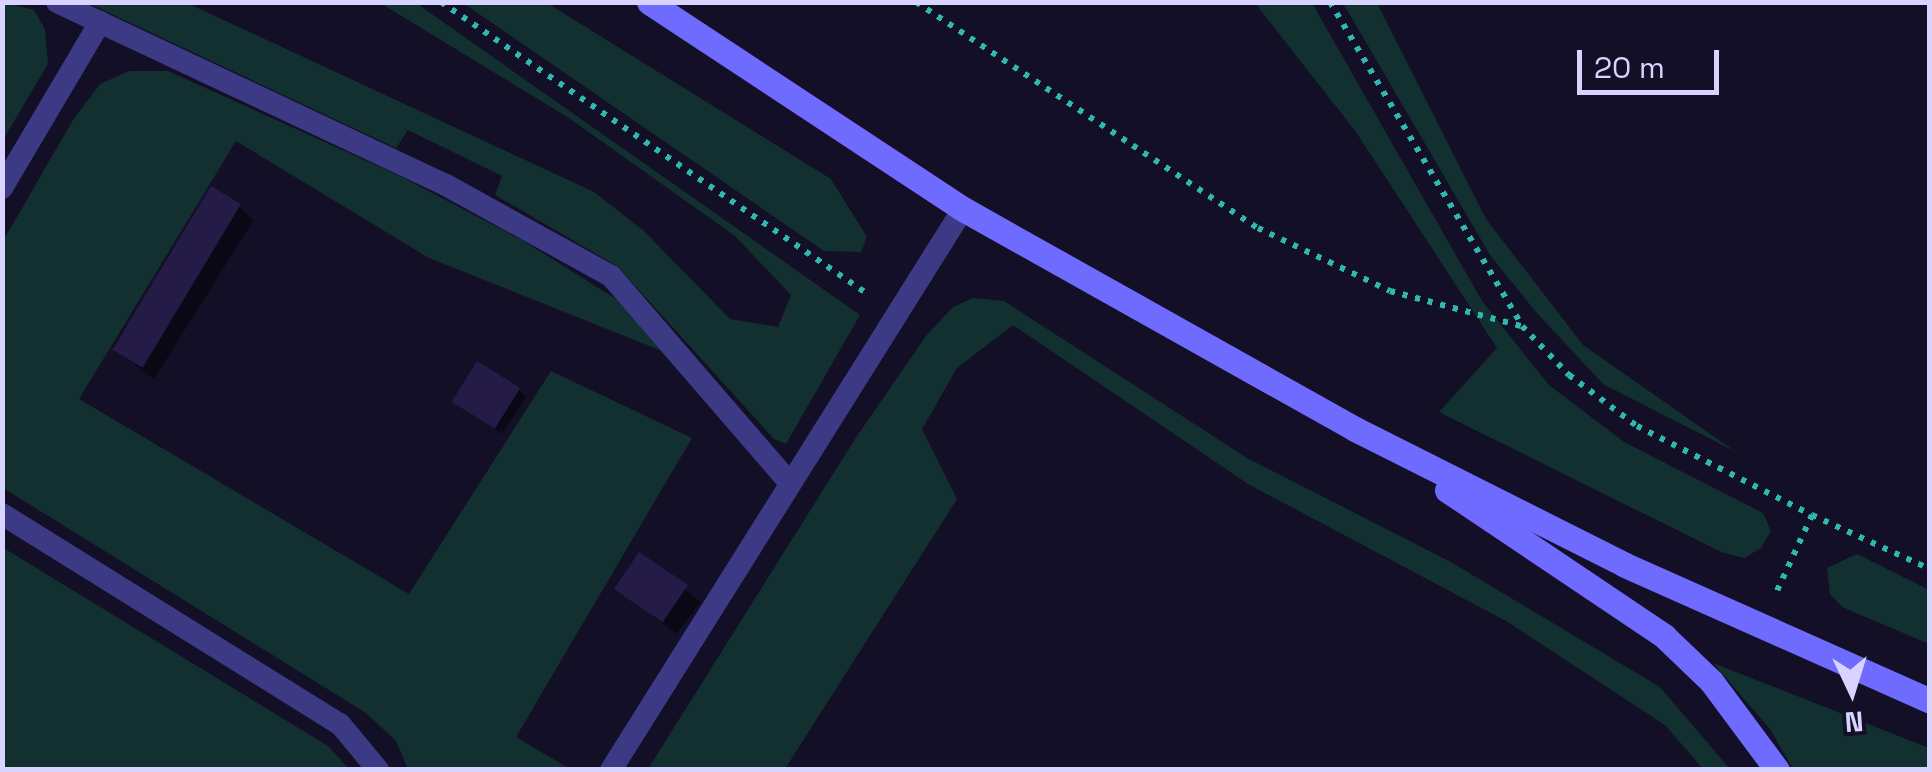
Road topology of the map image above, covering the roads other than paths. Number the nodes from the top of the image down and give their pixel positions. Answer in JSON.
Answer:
{"nodes":[{"id":1,"x":57,"y":2,"type":"edge"},
{"id":2,"x":649,"y":2,"type":"edge"},
{"id":3,"x":100,"y":22,"type":"junction"},
{"id":4,"x":2,"y":188,"type":"edge"},
{"id":5,"x":963,"y":209,"type":"junction"},
{"id":6,"x":1355,"y":428,"type":"junction"},
{"id":7,"x":789,"y":482,"type":"junction"},
{"id":8,"x":2,"y":514,"type":"edge"},
{"id":9,"x":1930,"y":701,"type":"edge"},
{"id":10,"x":378,"y":770,"type":"edge"},
{"id":11,"x":612,"y":770,"type":"edge"},
{"id":12,"x":1777,"y":770,"type":"edge"}],
"edges":[{"from":1,"to":3,"type":"lane"},
{"from":2,"to":5,"type":"street"},
{"from":3,"to":4,"type":"lane"},
{"from":3,"to":7,"type":"lane"},
{"from":5,"to":6,"type":"street"},
{"from":5,"to":7,"type":"lane"},
{"from":6,"to":9,"type":"street"},
{"from":6,"to":12,"type":"street"},
{"from":7,"to":11,"type":"lane"},
{"from":8,"to":10,"type":"lane"}]}
